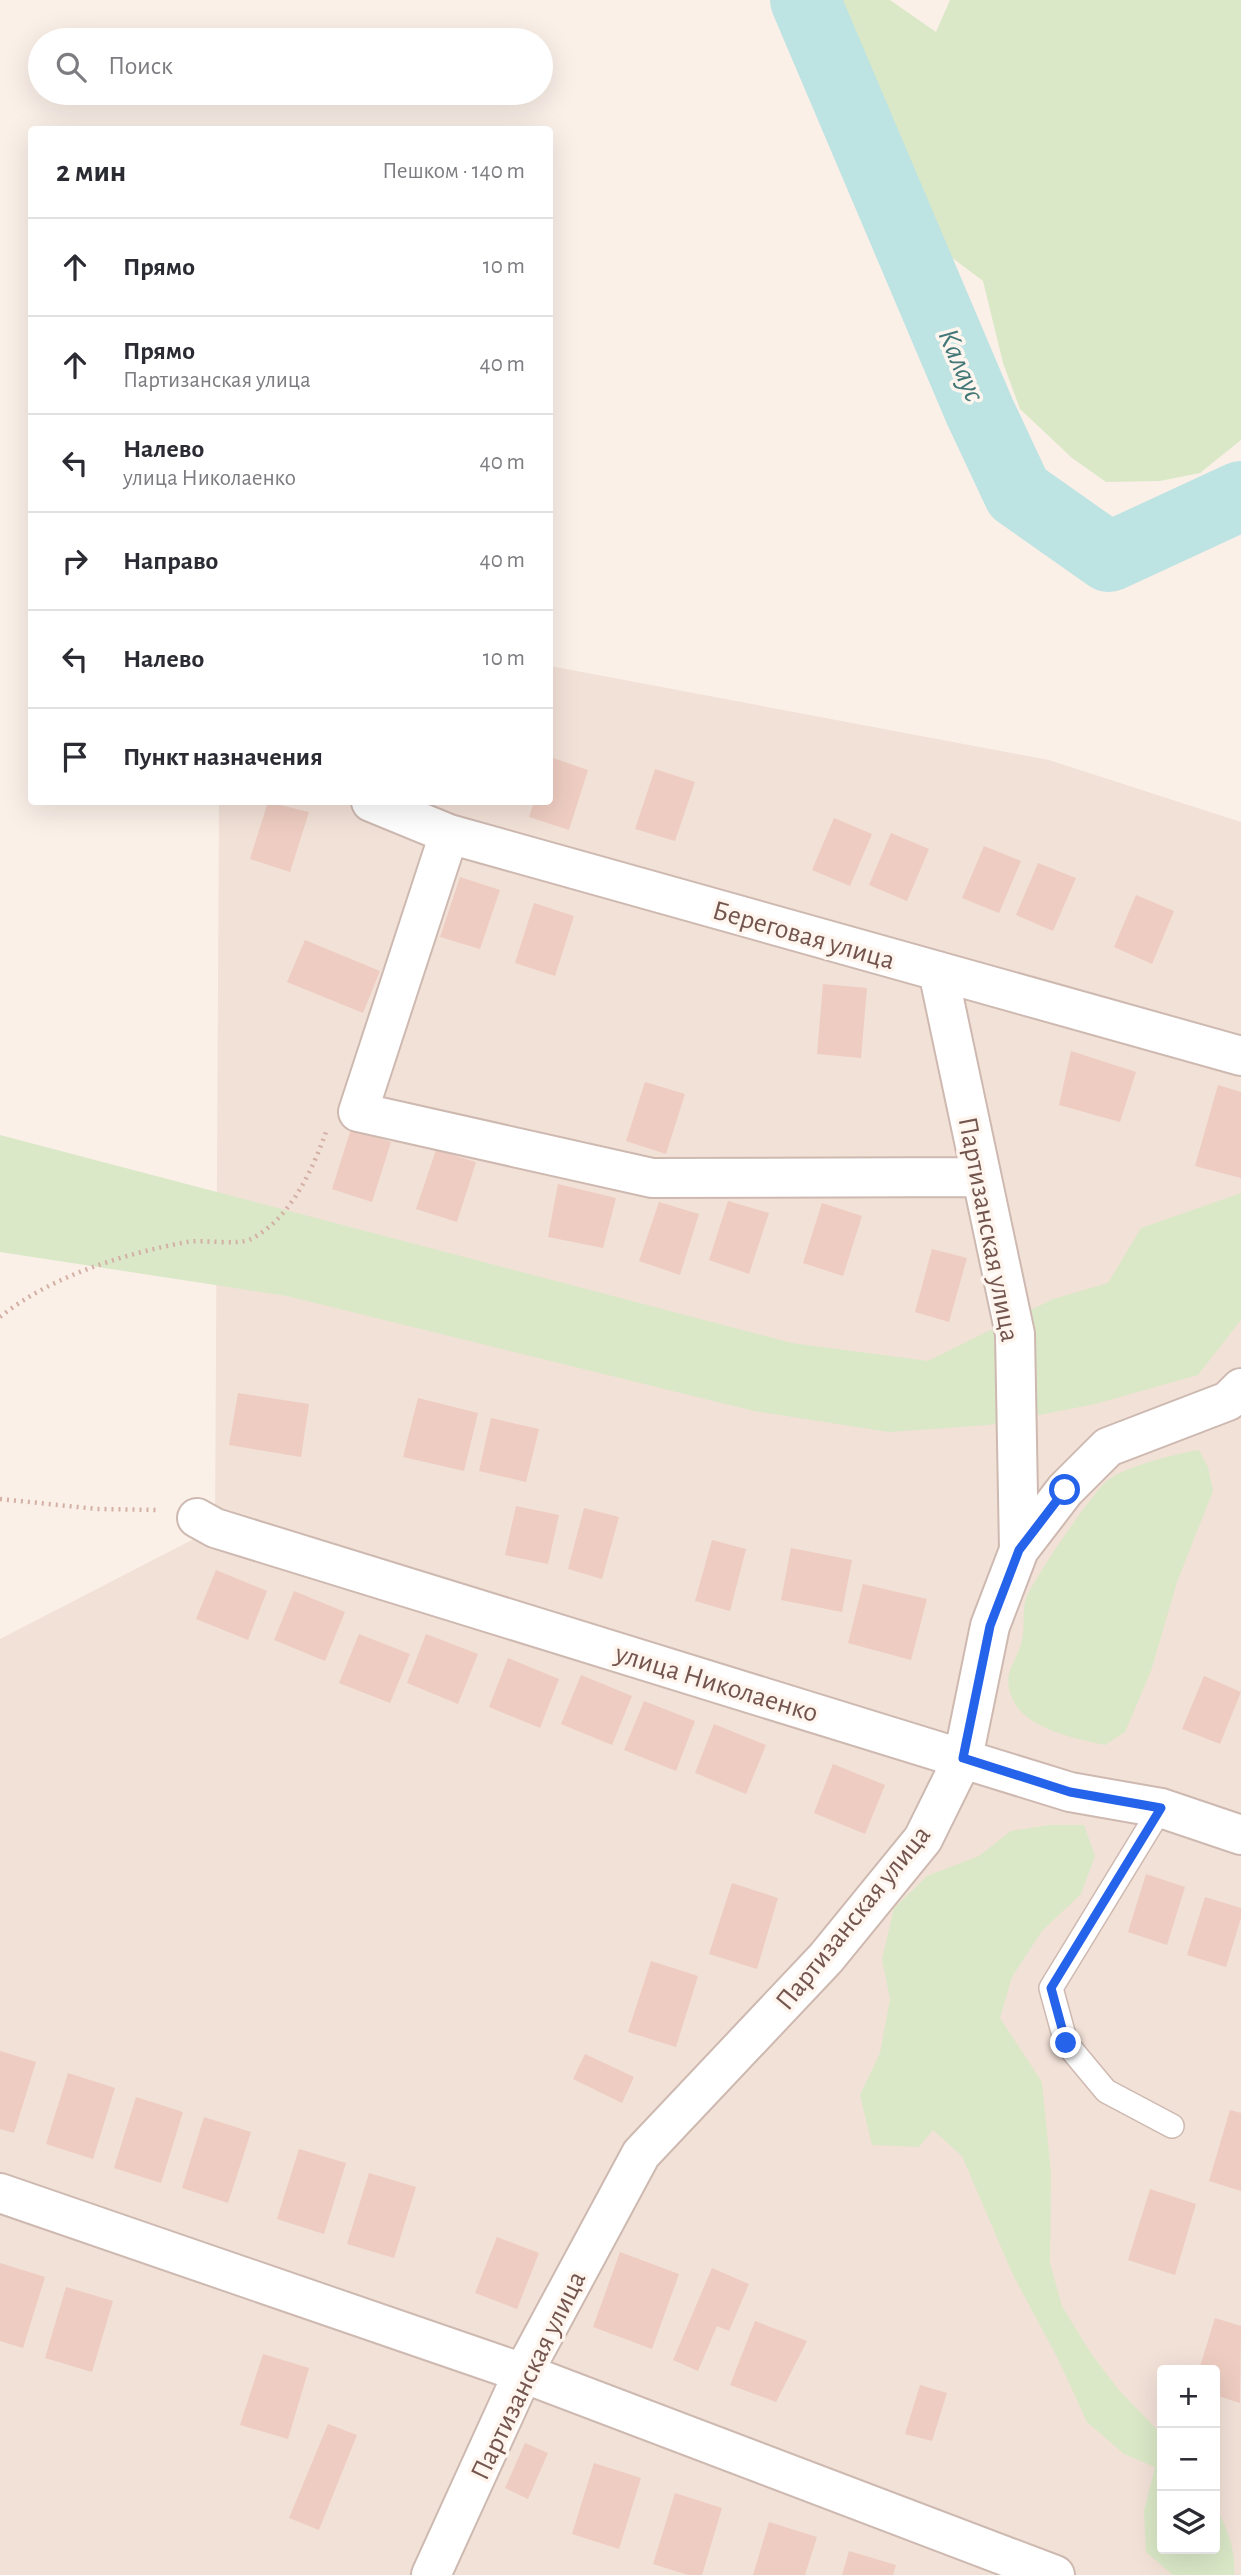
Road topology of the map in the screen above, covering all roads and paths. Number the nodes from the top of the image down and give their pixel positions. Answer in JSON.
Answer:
{"nodes":[{"id":1,"x":378,"y":805,"type":"edge"},
{"id":2,"x":449,"y":834,"type":"junction"},
{"id":3,"x":938,"y":971,"type":"junction"},
{"id":4,"x":1241,"y":1056,"type":"edge"},
{"id":5,"x":364,"y":1095,"type":"junction"},
{"id":6,"x":981,"y":1177,"type":"junction"},
{"id":7,"x":0,"y":1317,"type":"edge"},
{"id":8,"x":1241,"y":1388,"type":"edge"},
{"id":9,"x":0,"y":1499,"type":"edge"},
{"id":10,"x":197,"y":1518,"type":"joint"},
{"id":11,"x":1019,"y":1550,"type":"junction"},
{"id":12,"x":963,"y":1758,"type":"junction"},
{"id":13,"x":1161,"y":1808,"type":"junction"},
{"id":14,"x":1241,"y":1835,"type":"edge"},
{"id":15,"x":1172,"y":2126,"type":"dead end"},
{"id":16,"x":0,"y":2193,"type":"edge"},
{"id":17,"x":523,"y":2373,"type":"junction"},
{"id":18,"x":431,"y":2575,"type":"edge"},
{"id":19,"x":1055,"y":2575,"type":"edge"}],
"edges":[{"from":1,"to":2,"type":"street","name":"Береговая улица"},
{"from":2,"to":3,"type":"street","name":"Береговая улица"},
{"from":2,"to":5,"type":"street"},
{"from":3,"to":4,"type":"street","name":"Береговая улица"},
{"from":3,"to":6,"type":"street","name":"Партизанская улица"},
{"from":5,"to":6,"type":"street"},
{"from":5,"to":7,"type":"path"},
{"from":6,"to":11,"type":"street","name":"Партизанская улица"},
{"from":8,"to":11,"type":"street"},
{"from":9,"to":10,"type":"path"},
{"from":10,"to":12,"type":"street","name":"улица Николаенко"},
{"from":11,"to":12,"type":"street","name":"Партизанская улица"},
{"from":12,"to":13,"type":"street","name":"улица Николаенко"},
{"from":12,"to":17,"type":"street","name":"Партизанская улица"},
{"from":13,"to":14,"type":"street","name":"улица Николаенко"},
{"from":13,"to":15,"type":"lane"},
{"from":16,"to":17,"type":"street"},
{"from":17,"to":18,"type":"street","name":"Партизанская улица"},
{"from":17,"to":19,"type":"street"}]}
